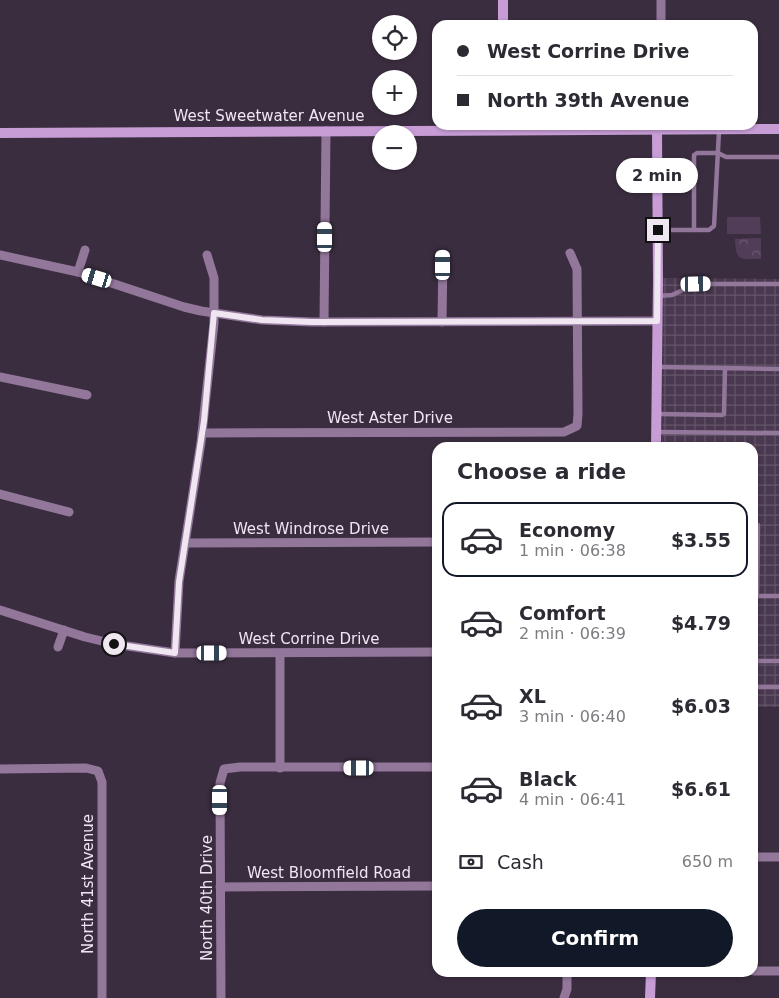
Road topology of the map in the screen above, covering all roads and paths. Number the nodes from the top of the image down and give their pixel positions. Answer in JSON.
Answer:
{"nodes":[{"id":1,"x":503,"y":0,"type":"edge"},
{"id":2,"x":661,"y":0,"type":"edge"},
{"id":3,"x":503,"y":20,"type":"edge"},
{"id":4,"x":661,"y":20,"type":"edge"},
{"id":5,"x":432,"y":129,"type":"edge"},
{"id":6,"x":758,"y":129,"type":"edge"},
{"id":7,"x":779,"y":129,"type":"edge"},
{"id":8,"x":657,"y":130,"type":"edge"},
{"id":9,"x":719,"y":130,"type":"edge"},
{"id":10,"x":326,"y":131,"type":"junction"},
{"id":11,"x":0,"y":133,"type":"edge"},
{"id":12,"x":718,"y":153,"type":"junction"},
{"id":13,"x":779,"y":157,"type":"edge"},
{"id":14,"x":658,"y":230,"type":"junction"},
{"id":15,"x":694,"y":230,"type":"junction"},
{"id":16,"x":85,"y":250,"type":"dead end"},
{"id":17,"x":570,"y":253,"type":"dead end"},
{"id":18,"x":443,"y":254,"type":"dead end"},
{"id":19,"x":0,"y":255,"type":"edge"},
{"id":20,"x":207,"y":256,"type":"dead end"},
{"id":21,"x":78,"y":272,"type":"junction"},
{"id":22,"x":779,"y":284,"type":"edge"},
{"id":23,"x":658,"y":296,"type":"junction"},
{"id":24,"x":214,"y":313,"type":"junction"},
{"id":25,"x":578,"y":321,"type":"junction"},
{"id":26,"x":657,"y":321,"type":"junction"},
{"id":27,"x":324,"y":322,"type":"junction"},
{"id":28,"x":442,"y":322,"type":"junction"},
{"id":29,"x":657,"y":367,"type":"junction"},
{"id":30,"x":725,"y":368,"type":"junction"},
{"id":31,"x":779,"y":369,"type":"edge"},
{"id":32,"x":0,"y":377,"type":"edge"},
{"id":33,"x":87,"y":395,"type":"dead end"},
{"id":34,"x":656,"y":414,"type":"junction"},
{"id":35,"x":656,"y":432,"type":"junction"},
{"id":36,"x":202,"y":433,"type":"junction"},
{"id":37,"x":779,"y":433,"type":"edge"},
{"id":38,"x":656,"y":442,"type":"edge"},
{"id":39,"x":0,"y":494,"type":"edge"},
{"id":40,"x":70,"y":512,"type":"dead end"},
{"id":41,"x":432,"y":542,"type":"edge"},
{"id":42,"x":185,"y":543,"type":"junction"},
{"id":43,"x":758,"y":596,"type":"edge"},
{"id":44,"x":779,"y":596,"type":"edge"},
{"id":45,"x":0,"y":610,"type":"edge"},
{"id":46,"x":64,"y":630,"type":"junction"},
{"id":47,"x":58,"y":647,"type":"dead end"},
{"id":48,"x":432,"y":652,"type":"edge"},
{"id":49,"x":175,"y":653,"type":"junction"},
{"id":50,"x":280,"y":653,"type":"junction"},
{"id":51,"x":758,"y":661,"type":"edge"},
{"id":52,"x":779,"y":661,"type":"edge"},
{"id":53,"x":758,"y":687,"type":"edge"},
{"id":54,"x":779,"y":687,"type":"edge"},
{"id":55,"x":432,"y":767,"type":"edge"},
{"id":56,"x":280,"y":768,"type":"junction"},
{"id":57,"x":0,"y":769,"type":"edge"},
{"id":58,"x":758,"y":857,"type":"edge"},
{"id":59,"x":779,"y":857,"type":"edge"},
{"id":60,"x":432,"y":886,"type":"edge"},
{"id":61,"x":220,"y":887,"type":"junction"},
{"id":62,"x":758,"y":971,"type":"edge"},
{"id":63,"x":779,"y":971,"type":"edge"},
{"id":64,"x":567,"y":977,"type":"edge"},
{"id":65,"x":651,"y":977,"type":"edge"},
{"id":66,"x":102,"y":998,"type":"edge"},
{"id":67,"x":222,"y":998,"type":"edge"},
{"id":68,"x":564,"y":998,"type":"edge"},
{"id":69,"x":650,"y":998,"type":"edge"}],
"edges":[{"from":1,"to":3,"type":"street"},
{"from":2,"to":4,"type":"street"},
{"from":5,"to":10,"type":"street","name":"West Sweetwater Avenue"},
{"from":6,"to":7,"type":"street","name":"West Sweetwater Avenue"},
{"from":8,"to":14,"type":"street"},
{"from":9,"to":12,"type":"lane"},
{"from":10,"to":11,"type":"street","name":"West Sweetwater Avenue"},
{"from":10,"to":27,"type":"street"},
{"from":12,"to":13,"type":"lane"},
{"from":12,"to":15,"type":"lane"},
{"from":12,"to":15,"type":"lane"},
{"from":14,"to":15,"type":"lane"},
{"from":14,"to":23,"type":"street"},
{"from":16,"to":21,"type":"street"},
{"from":17,"to":25,"type":"street"},
{"from":18,"to":28,"type":"street"},
{"from":19,"to":21,"type":"street"},
{"from":20,"to":24,"type":"street"},
{"from":21,"to":24,"type":"street"},
{"from":22,"to":23,"type":"lane"},
{"from":23,"to":26,"type":"street"},
{"from":24,"to":27,"type":"street"},
{"from":24,"to":36,"type":"street"},
{"from":25,"to":26,"type":"street"},
{"from":25,"to":28,"type":"street"},
{"from":25,"to":36,"type":"street","name":"West Aster Drive"},
{"from":26,"to":29,"type":"street"},
{"from":27,"to":28,"type":"street"},
{"from":29,"to":30,"type":"lane"},
{"from":29,"to":34,"type":"street"},
{"from":30,"to":31,"type":"lane"},
{"from":30,"to":34,"type":"lane"},
{"from":32,"to":33,"type":"street"},
{"from":34,"to":35,"type":"street"},
{"from":35,"to":37,"type":"lane"},
{"from":35,"to":38,"type":"street"},
{"from":36,"to":42,"type":"street"},
{"from":39,"to":40,"type":"street"},
{"from":41,"to":42,"type":"street","name":"West Windrose Drive"},
{"from":42,"to":49,"type":"street"},
{"from":43,"to":44,"type":"lane"},
{"from":45,"to":46,"type":"street","name":"West Corrine Drive"},
{"from":46,"to":47,"type":"street"},
{"from":46,"to":49,"type":"street","name":"West Corrine Drive"},
{"from":48,"to":50,"type":"street","name":"West Corrine Drive"},
{"from":49,"to":50,"type":"street","name":"West Corrine Drive"},
{"from":50,"to":56,"type":"street"},
{"from":51,"to":52,"type":"lane"},
{"from":53,"to":54,"type":"lane"},
{"from":55,"to":56,"type":"street"},
{"from":56,"to":61,"type":"street","name":"North 40th Drive"},
{"from":57,"to":66,"type":"street","name":"North 41st Avenue"},
{"from":58,"to":59,"type":"street"},
{"from":60,"to":61,"type":"street","name":"West Bloomfield Road"},
{"from":61,"to":67,"type":"street","name":"North 40th Drive"},
{"from":62,"to":63,"type":"street"},
{"from":64,"to":68,"type":"street"},
{"from":65,"to":69,"type":"street"}]}
